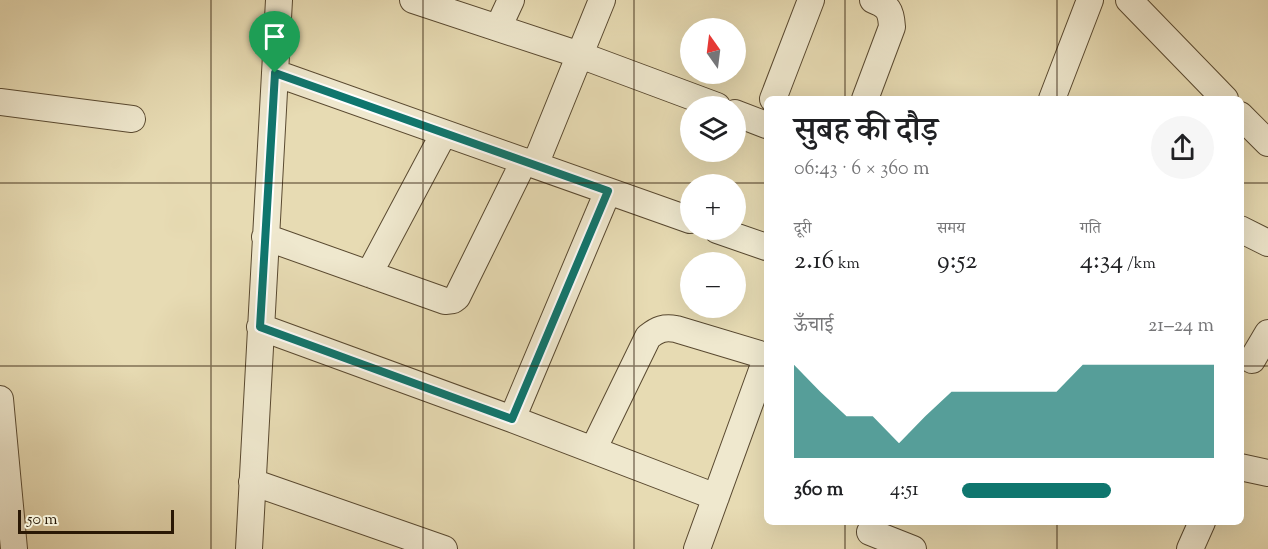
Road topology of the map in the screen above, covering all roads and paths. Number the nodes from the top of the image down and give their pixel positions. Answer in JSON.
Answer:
{"nodes":[{"id":1,"x":279,"y":0,"type":"edge"},
{"id":2,"x":414,"y":0,"type":"edge"},
{"id":3,"x":511,"y":0,"type":"edge"},
{"id":4,"x":602,"y":0,"type":"edge"},
{"id":5,"x":811,"y":0,"type":"edge"},
{"id":6,"x":1090,"y":0,"type":"edge"},
{"id":7,"x":1129,"y":0,"type":"edge"},
{"id":8,"x":890,"y":5,"type":"edge"},
{"id":9,"x":498,"y":28,"type":"junction"},
{"id":10,"x":580,"y":55,"type":"junction"},
{"id":11,"x":275,"y":73,"type":"junction"},
{"id":12,"x":690,"y":96,"type":"edge"},
{"id":13,"x":774,"y":96,"type":"edge"},
{"id":14,"x":865,"y":96,"type":"edge"},
{"id":15,"x":1053,"y":96,"type":"edge"},
{"id":16,"x":1222,"y":96,"type":"edge"},
{"id":17,"x":0,"y":102,"type":"edge"},
{"id":18,"x":746,"y":116,"type":"edge"},
{"id":19,"x":132,"y":119,"type":"dead end"},
{"id":20,"x":1244,"y":119,"type":"edge"},
{"id":21,"x":764,"y":122,"type":"edge"},
{"id":22,"x":444,"y":133,"type":"junction"},
{"id":23,"x":1268,"y":143,"type":"edge"},
{"id":24,"x":530,"y":163,"type":"junction"},
{"id":25,"x":608,"y":191,"type":"junction"},
{"id":26,"x":680,"y":216,"type":"edge"},
{"id":27,"x":1244,"y":231,"type":"edge"},
{"id":28,"x":265,"y":237,"type":"junction"},
{"id":29,"x":746,"y":240,"type":"edge"},
{"id":30,"x":1268,"y":243,"type":"edge"},
{"id":31,"x":764,"y":246,"type":"edge"},
{"id":32,"x":369,"y":274,"type":"junction"},
{"id":33,"x":260,"y":327,"type":"junction"},
{"id":34,"x":1268,"y":333,"type":"edge"},
{"id":35,"x":764,"y":357,"type":"edge"},
{"id":36,"x":1253,"y":360,"type":"edge"},
{"id":37,"x":764,"y":364,"type":"edge"},
{"id":38,"x":0,"y":399,"type":"edge"},
{"id":39,"x":512,"y":419,"type":"junction"},
{"id":40,"x":593,"y":450,"type":"junction"},
{"id":41,"x":1244,"y":468,"type":"edge"},
{"id":42,"x":1268,"y":473,"type":"edge"},
{"id":43,"x":252,"y":482,"type":"junction"},
{"id":44,"x":716,"y":497,"type":"junction"},
{"id":45,"x":1201,"y":525,"type":"edge"},
{"id":46,"x":869,"y":534,"type":"edge"},
{"id":47,"x":14,"y":549,"type":"edge"},
{"id":48,"x":249,"y":549,"type":"edge"},
{"id":49,"x":444,"y":549,"type":"edge"},
{"id":50,"x":697,"y":549,"type":"edge"},
{"id":51,"x":913,"y":549,"type":"edge"},
{"id":52,"x":1190,"y":549,"type":"edge"}],
"edges":[{"from":1,"to":11,"type":"street"},
{"from":2,"to":9,"type":"street"},
{"from":3,"to":9,"type":"street"},
{"from":4,"to":10,"type":"street"},
{"from":5,"to":13,"type":"street"},
{"from":6,"to":15,"type":"street"},
{"from":7,"to":16,"type":"street"},
{"from":8,"to":14,"type":"street"},
{"from":9,"to":10,"type":"street"},
{"from":10,"to":12,"type":"street"},
{"from":10,"to":24,"type":"street"},
{"from":11,"to":22,"type":"street"},
{"from":11,"to":28,"type":"street"},
{"from":17,"to":19,"type":"street"},
{"from":18,"to":21,"type":"street"},
{"from":20,"to":23,"type":"street"},
{"from":22,"to":24,"type":"street"},
{"from":22,"to":32,"type":"street"},
{"from":24,"to":25,"type":"street"},
{"from":24,"to":32,"type":"street"},
{"from":25,"to":26,"type":"street"},
{"from":25,"to":39,"type":"street"},
{"from":27,"to":30,"type":"street"},
{"from":28,"to":32,"type":"street"},
{"from":28,"to":33,"type":"street"},
{"from":29,"to":31,"type":"street"},
{"from":33,"to":39,"type":"street"},
{"from":33,"to":43,"type":"street"},
{"from":34,"to":36,"type":"street"},
{"from":35,"to":40,"type":"street"},
{"from":37,"to":44,"type":"street"},
{"from":38,"to":47,"type":"street"},
{"from":39,"to":40,"type":"street"},
{"from":40,"to":44,"type":"street"},
{"from":41,"to":42,"type":"street"},
{"from":43,"to":48,"type":"street"},
{"from":43,"to":49,"type":"street"},
{"from":44,"to":50,"type":"street"},
{"from":45,"to":52,"type":"street"},
{"from":46,"to":51,"type":"street"}]}
